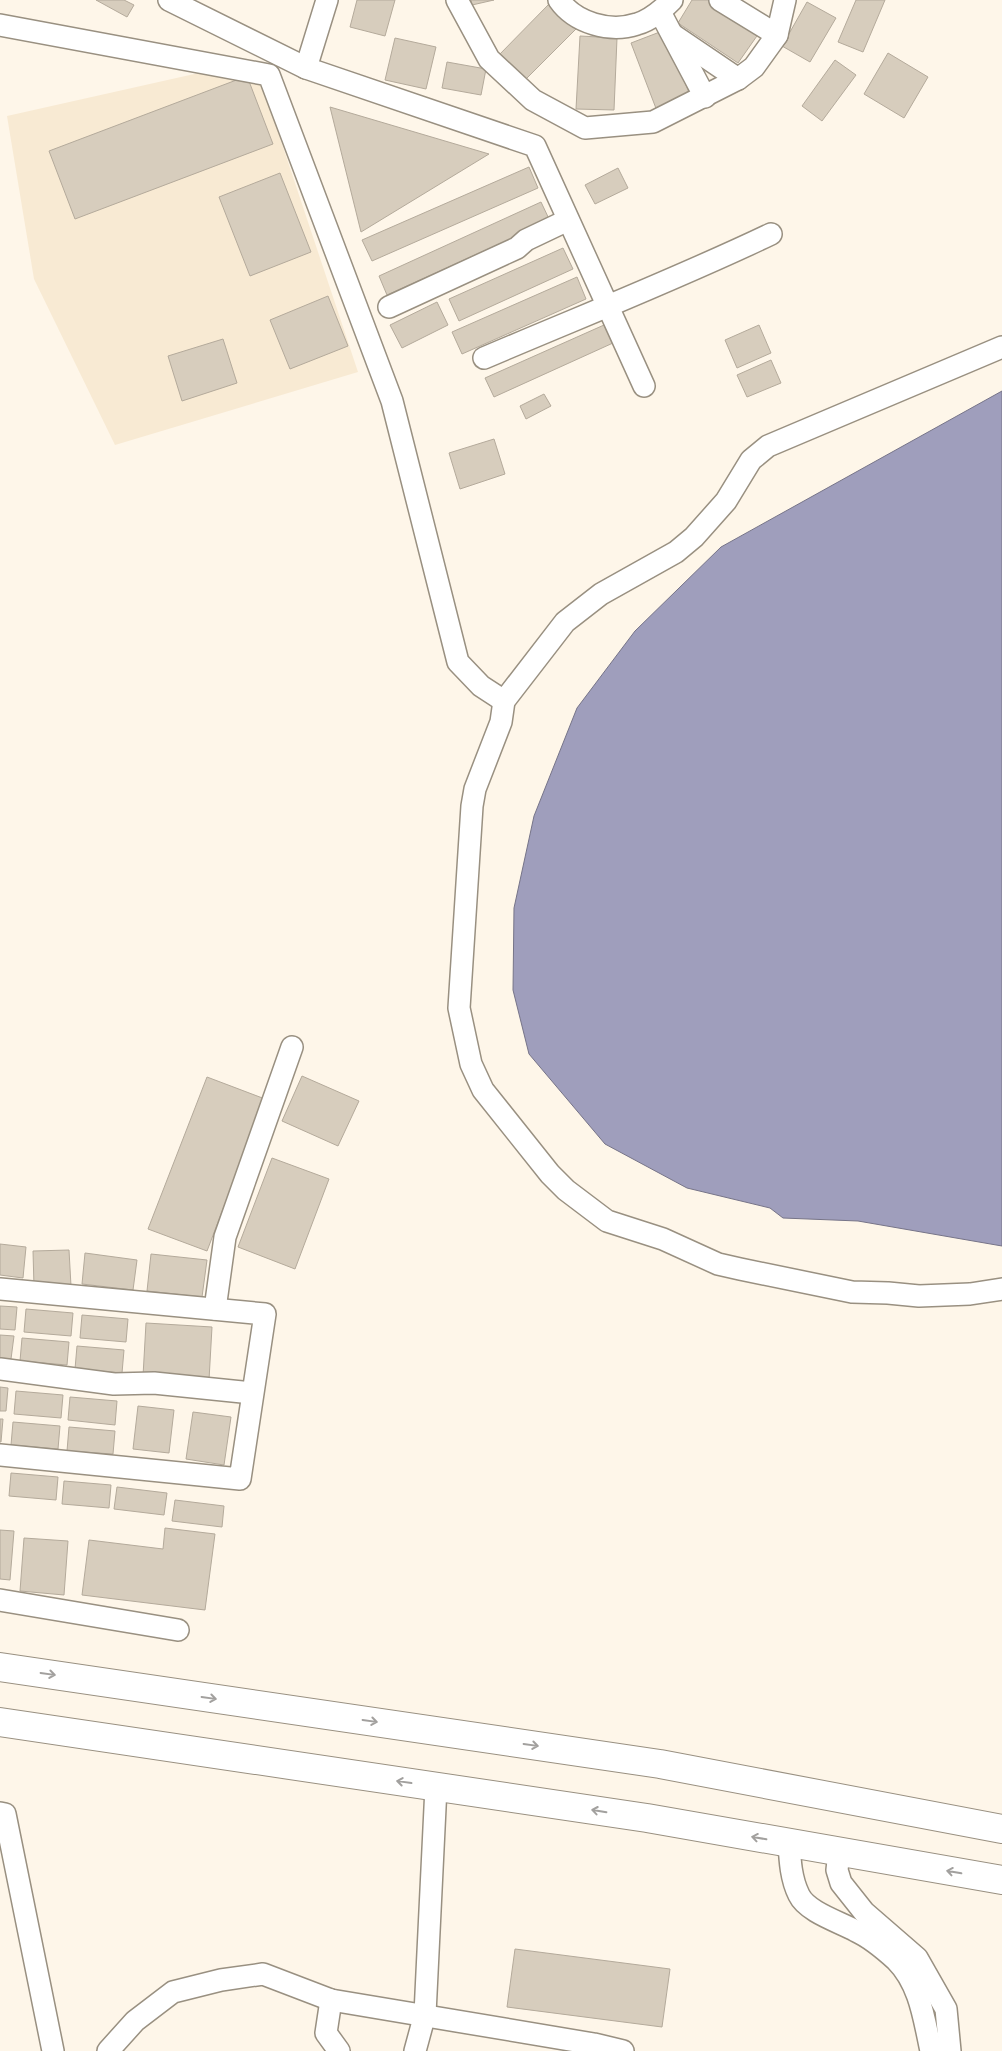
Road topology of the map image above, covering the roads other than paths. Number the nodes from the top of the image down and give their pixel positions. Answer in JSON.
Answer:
{"nodes":[{"id":1,"x":168,"y":0,"type":"edge"},
{"id":2,"x":327,"y":0,"type":"edge"},
{"id":3,"x":458,"y":0,"type":"edge"},
{"id":4,"x":559,"y":0,"type":"edge"},
{"id":5,"x":720,"y":0,"type":"edge"},
{"id":6,"x":785,"y":0,"type":"edge"},
{"id":7,"x":666,"y":6,"type":"edge"},
{"id":8,"x":0,"y":26,"type":"edge"},
{"id":9,"x":670,"y":33,"type":"junction"},
{"id":10,"x":777,"y":35,"type":"junction"},
{"id":11,"x":306,"y":68,"type":"junction"},
{"id":12,"x":738,"y":79,"type":"junction"},
{"id":13,"x":705,"y":98,"type":"junction"},
{"id":14,"x":568,"y":220,"type":"junction"},
{"id":15,"x":771,"y":234,"type":"dead end"},
{"id":16,"x":607,"y":305,"type":"junction"},
{"id":17,"x":389,"y":307,"type":"dead end"},
{"id":18,"x":1002,"y":347,"type":"edge"},
{"id":19,"x":484,"y":358,"type":"dead end"},
{"id":20,"x":644,"y":386,"type":"dead end"},
{"id":21,"x":504,"y":701,"type":"junction"},
{"id":22,"x":292,"y":1047,"type":"dead end"},
{"id":23,"x":0,"y":1289,"type":"edge"},
{"id":24,"x":1002,"y":1289,"type":"edge"},
{"id":25,"x":215,"y":1309,"type":"junction"},
{"id":26,"x":0,"y":1369,"type":"edge"},
{"id":27,"x":252,"y":1393,"type":"junction"},
{"id":28,"x":0,"y":1455,"type":"edge"},
{"id":29,"x":0,"y":1600,"type":"edge"},
{"id":30,"x":178,"y":1630,"type":"dead end"},
{"id":31,"x":0,"y":1667,"type":"edge"},
{"id":32,"x":0,"y":1722,"type":"edge"},
{"id":33,"x":436,"y":1787,"type":"junction"},
{"id":34,"x":0,"y":1813,"type":"edge"},
{"id":35,"x":1002,"y":1829,"type":"edge"},
{"id":36,"x":789,"y":1843,"type":"junction"},
{"id":37,"x":839,"y":1852,"type":"junction"},
{"id":38,"x":1002,"y":1880,"type":"edge"},
{"id":39,"x":864,"y":1924,"type":"junction"},
{"id":40,"x":331,"y":2000,"type":"junction"},
{"id":41,"x":425,"y":2014,"type":"junction"},
{"id":42,"x":53,"y":2051,"type":"edge"},
{"id":43,"x":108,"y":2051,"type":"edge"},
{"id":44,"x":338,"y":2051,"type":"edge"},
{"id":45,"x":415,"y":2051,"type":"edge"},
{"id":46,"x":623,"y":2051,"type":"edge"},
{"id":47,"x":931,"y":2051,"type":"edge"},
{"id":48,"x":950,"y":2051,"type":"edge"}],
"edges":[{"from":1,"to":11,"type":"street"},
{"from":2,"to":11,"type":"street"},
{"from":3,"to":13,"type":"street"},
{"from":4,"to":7,"type":"street"},
{"from":5,"to":10,"type":"street"},
{"from":6,"to":10,"type":"street"},
{"from":7,"to":9,"type":"street"},
{"from":8,"to":21,"type":"street"},
{"from":9,"to":12,"type":"street"},
{"from":9,"to":13,"type":"street"},
{"from":10,"to":12,"type":"street"},
{"from":11,"to":14,"type":"street"},
{"from":12,"to":13,"type":"street"},
{"from":14,"to":16,"type":"street"},
{"from":14,"to":17,"type":"street"},
{"from":15,"to":16,"type":"street"},
{"from":16,"to":19,"type":"street"},
{"from":16,"to":20,"type":"street"},
{"from":18,"to":21,"type":"street"},
{"from":21,"to":24,"type":"street"},
{"from":22,"to":25,"type":"street"},
{"from":23,"to":25,"type":"street"},
{"from":25,"to":27,"type":"street"},
{"from":26,"to":27,"type":"street"},
{"from":27,"to":28,"type":"street"},
{"from":29,"to":30,"type":"street"},
{"from":31,"to":35,"type":"highway","one_way":true},
{"from":33,"to":32,"type":"highway","one_way":true},
{"from":36,"to":33,"type":"highway","one_way":true},
{"from":33,"to":41,"type":"street"},
{"from":34,"to":42,"type":"street"},
{"from":36,"to":37,"type":"highway"},
{"from":36,"to":39,"type":"street"},
{"from":38,"to":37,"type":"highway","one_way":true},
{"from":37,"to":39,"type":"street"},
{"from":39,"to":47,"type":"street"},
{"from":39,"to":48,"type":"street"},
{"from":40,"to":41,"type":"street"},
{"from":40,"to":43,"type":"street"},
{"from":40,"to":44,"type":"street"},
{"from":41,"to":45,"type":"street"},
{"from":41,"to":46,"type":"street"}]}
